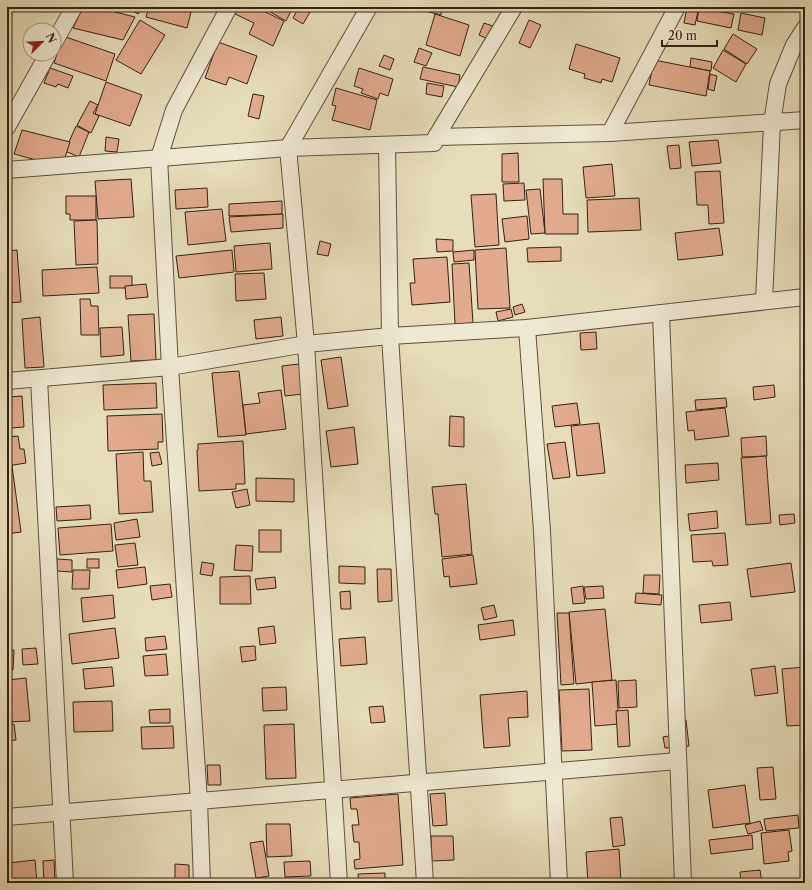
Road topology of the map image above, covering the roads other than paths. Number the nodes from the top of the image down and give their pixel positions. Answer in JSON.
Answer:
{"nodes":[{"id":1,"x":74,"y":7,"type":"edge"},
{"id":2,"x":229,"y":7,"type":"edge"},
{"id":3,"x":369,"y":7,"type":"edge"},
{"id":4,"x":514,"y":7,"type":"edge"},
{"id":5,"x":677,"y":7,"type":"edge"},
{"id":6,"x":805,"y":28,"type":"edge"},
{"id":7,"x":62,"y":29,"type":"edge"},
{"id":8,"x":44,"y":62,"type":"edge"},
{"id":9,"x":805,"y":120,"type":"edge"},
{"id":10,"x":772,"y":123,"type":"junction"},
{"id":11,"x":7,"y":127,"type":"edge"},
{"id":12,"x":610,"y":133,"type":"junction"},
{"id":13,"x":436,"y":137,"type":"junction"},
{"id":14,"x":387,"y":145,"type":"junction"},
{"id":15,"x":288,"y":148,"type":"junction"},
{"id":16,"x":159,"y":158,"type":"junction"},
{"id":17,"x":7,"y":170,"type":"edge"},
{"id":18,"x":805,"y":297,"type":"edge"},
{"id":19,"x":764,"y":301,"type":"junction"},
{"id":20,"x":661,"y":313,"type":"junction"},
{"id":21,"x":527,"y":328,"type":"junction"},
{"id":22,"x":390,"y":336,"type":"junction"},
{"id":23,"x":306,"y":344,"type":"junction"},
{"id":24,"x":170,"y":367,"type":"junction"},
{"id":25,"x":39,"y":379,"type":"junction"},
{"id":26,"x":7,"y":381,"type":"edge"},
{"id":27,"x":678,"y":761,"type":"junction"},
{"id":28,"x":553,"y":773,"type":"junction"},
{"id":29,"x":420,"y":783,"type":"junction"},
{"id":30,"x":335,"y":789,"type":"junction"},
{"id":31,"x":199,"y":801,"type":"junction"},
{"id":32,"x":62,"y":813,"type":"junction"},
{"id":33,"x":7,"y":817,"type":"edge"},
{"id":34,"x":65,"y":883,"type":"edge"},
{"id":35,"x":202,"y":883,"type":"edge"},
{"id":36,"x":339,"y":883,"type":"edge"},
{"id":37,"x":425,"y":883,"type":"edge"},
{"id":38,"x":559,"y":883,"type":"edge"},
{"id":39,"x":683,"y":883,"type":"edge"}],
"edges":[{"from":1,"to":7,"type":"street"},
{"from":2,"to":16,"type":"street"},
{"from":3,"to":15,"type":"street"},
{"from":4,"to":13,"type":"street"},
{"from":5,"to":12,"type":"street"},
{"from":6,"to":10,"type":"street"},
{"from":8,"to":11,"type":"street"},
{"from":9,"to":10,"type":"street"},
{"from":10,"to":12,"type":"street"},
{"from":10,"to":19,"type":"street"},
{"from":12,"to":13,"type":"street"},
{"from":13,"to":14,"type":"street"},
{"from":14,"to":15,"type":"street"},
{"from":14,"to":22,"type":"street"},
{"from":15,"to":16,"type":"street"},
{"from":15,"to":23,"type":"street"},
{"from":16,"to":17,"type":"street"},
{"from":16,"to":24,"type":"street"},
{"from":18,"to":19,"type":"street"},
{"from":19,"to":20,"type":"street"},
{"from":20,"to":21,"type":"street"},
{"from":20,"to":27,"type":"street"},
{"from":21,"to":22,"type":"street"},
{"from":21,"to":28,"type":"street"},
{"from":22,"to":23,"type":"street"},
{"from":22,"to":29,"type":"street"},
{"from":23,"to":24,"type":"street"},
{"from":23,"to":30,"type":"street"},
{"from":24,"to":25,"type":"street"},
{"from":24,"to":31,"type":"street"},
{"from":25,"to":26,"type":"street"},
{"from":25,"to":32,"type":"street"},
{"from":27,"to":28,"type":"street"},
{"from":27,"to":39,"type":"street"},
{"from":28,"to":29,"type":"street"},
{"from":28,"to":38,"type":"street"},
{"from":29,"to":30,"type":"street"},
{"from":29,"to":37,"type":"street"},
{"from":30,"to":31,"type":"street"},
{"from":30,"to":36,"type":"street"},
{"from":31,"to":32,"type":"street"},
{"from":31,"to":35,"type":"street"},
{"from":32,"to":33,"type":"street"},
{"from":32,"to":34,"type":"street"}]}
